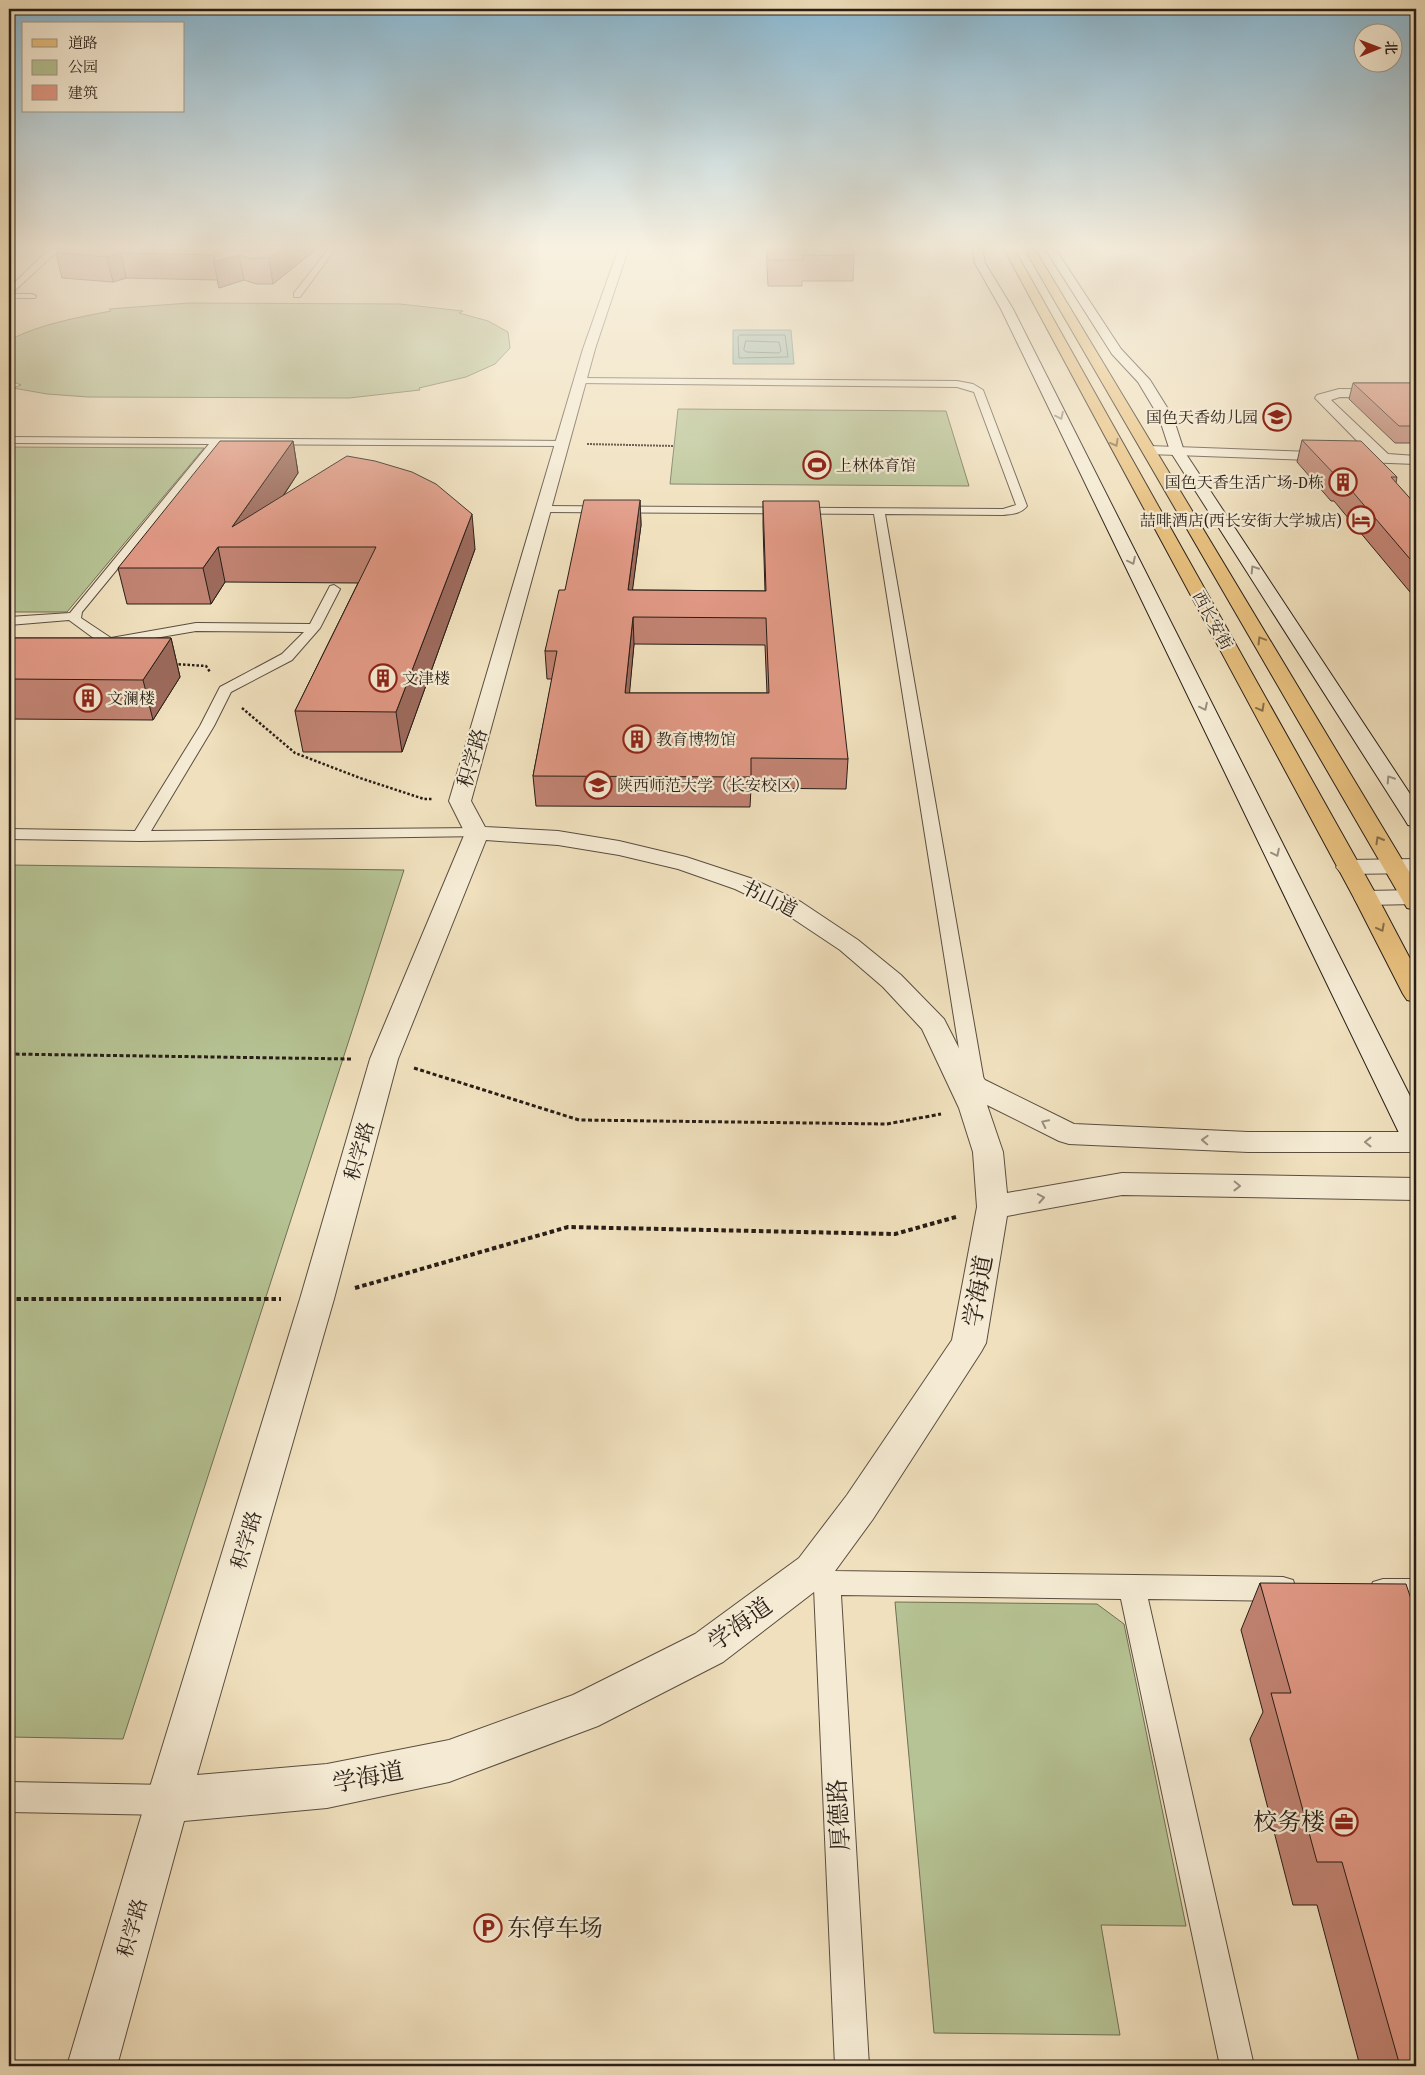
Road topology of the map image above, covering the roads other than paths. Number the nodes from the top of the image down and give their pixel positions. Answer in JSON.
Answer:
{"nodes":[{"id":1,"x":591,"y":344,"type":"edge"},
{"id":2,"x":1025,"y":344,"type":"edge"},
{"id":3,"x":1061,"y":344,"type":"edge"},
{"id":4,"x":1086,"y":344,"type":"edge"},
{"id":5,"x":1111,"y":344,"type":"edge"},
{"id":6,"x":580,"y":381,"type":"junction"},
{"id":7,"x":1415,"y":395,"type":"edge"},
{"id":8,"x":9,"y":440,"type":"edge"},
{"id":9,"x":217,"y":441,"type":"junction"},
{"id":10,"x":563,"y":443,"type":"junction"},
{"id":11,"x":1149,"y":450,"type":"junction"},
{"id":12,"x":1177,"y":451,"type":"junction"},
{"id":13,"x":1384,"y":459,"type":"junction"},
{"id":14,"x":1413,"y":463,"type":"edge"},
{"id":15,"x":544,"y":509,"type":"junction"},
{"id":16,"x":879,"y":511,"type":"junction"},
{"id":17,"x":334,"y":589,"type":"edge"},
{"id":18,"x":74,"y":616,"type":"junction"},
{"id":19,"x":9,"y":621,"type":"edge"},
{"id":20,"x":314,"y":628,"type":"junction"},
{"id":21,"x":108,"y":642,"type":"junction"},
{"id":22,"x":140,"y":662,"type":"edge"},
{"id":23,"x":1416,"y":820,"type":"edge"},
{"id":24,"x":477,"y":833,"type":"junction"},
{"id":25,"x":9,"y":834,"type":"edge"},
{"id":26,"x":140,"y":836,"type":"junction"},
{"id":27,"x":1406,"y":866,"type":"edge"},
{"id":28,"x":1348,"y":867,"type":"junction"},
{"id":29,"x":1366,"y":898,"type":"junction"},
{"id":30,"x":1415,"y":899,"type":"edge"},
{"id":31,"x":1416,"y":994,"type":"edge"},
{"id":32,"x":974,"y":1098,"type":"junction"},
{"id":33,"x":1416,"y":1137,"type":"edge"},
{"id":34,"x":1416,"y":1142,"type":"edge"},
{"id":35,"x":1416,"y":1189,"type":"edge"},
{"id":36,"x":993,"y":1207,"type":"junction"},
{"id":37,"x":820,"y":1576,"type":"junction"},
{"id":38,"x":1132,"y":1587,"type":"junction"},
{"id":39,"x":1308,"y":1590,"type":"edge"},
{"id":40,"x":1358,"y":1590,"type":"edge"},
{"id":41,"x":1416,"y":1591,"type":"edge"},
{"id":42,"x":9,"y":1797,"type":"edge"},
{"id":43,"x":168,"y":1800,"type":"junction"},
{"id":44,"x":92,"y":2066,"type":"edge"},
{"id":45,"x":852,"y":2066,"type":"edge"},
{"id":46,"x":1237,"y":2066,"type":"edge"}],
"edges":[{"from":1,"to":6,"type":"street","name":"积学路"},
{"from":2,"to":33,"type":"street","one_way":true},
{"from":3,"to":28,"type":"main road","name":"西长安街","one_way":true},
{"from":4,"to":11,"type":"main road","name":"西长安街"},
{"from":5,"to":12,"type":"street"},
{"from":6,"to":10,"type":"street","name":"积学路"},
{"from":6,"to":16,"type":"lane"},
{"from":7,"to":13,"type":"street"},
{"from":8,"to":9,"type":"lane"},
{"from":9,"to":10,"type":"lane"},
{"from":9,"to":18,"type":"lane"},
{"from":10,"to":15,"type":"street","name":"积学路"},
{"from":11,"to":12,"type":"street"},
{"from":27,"to":11,"type":"main road","name":"西长安街","one_way":true},
{"from":12,"to":13,"type":"street"},
{"from":23,"to":12,"type":"street","one_way":true},
{"from":13,"to":14,"type":"street"},
{"from":15,"to":16,"type":"lane"},
{"from":15,"to":24,"type":"street","name":"积学路"},
{"from":16,"to":32,"type":"lane"},
{"from":17,"to":20,"type":"lane"},
{"from":18,"to":19,"type":"lane"},
{"from":18,"to":21,"type":"lane"},
{"from":20,"to":21,"type":"lane"},
{"from":20,"to":26,"type":"lane"},
{"from":21,"to":22,"type":"lane"},
{"from":24,"to":26,"type":"lane"},
{"from":24,"to":32,"type":"street","name":"书山道"},
{"from":24,"to":43,"type":"street","name":"积学路"},
{"from":25,"to":26,"type":"lane"},
{"from":27,"to":28,"type":"street"},
{"from":27,"to":30,"type":"main road","name":"西长安街"},
{"from":28,"to":29,"type":"main road","name":"西长安街"},
{"from":29,"to":30,"type":"street"},
{"from":29,"to":31,"type":"main road","name":"西长安街","one_way":true},
{"from":34,"to":32,"type":"street","one_way":true},
{"from":32,"to":36,"type":"street","name":"学海道"},
{"from":36,"to":35,"type":"street","one_way":true},
{"from":36,"to":37,"type":"street","name":"学海道"},
{"from":37,"to":38,"type":"lane"},
{"from":37,"to":43,"type":"street","name":"学海道"},
{"from":37,"to":45,"type":"lane","name":"厚德路"},
{"from":38,"to":39,"type":"lane"},
{"from":38,"to":46,"type":"lane"},
{"from":40,"to":41,"type":"lane"},
{"from":42,"to":43,"type":"lane"},
{"from":43,"to":44,"type":"street","name":"积学路"}]}
